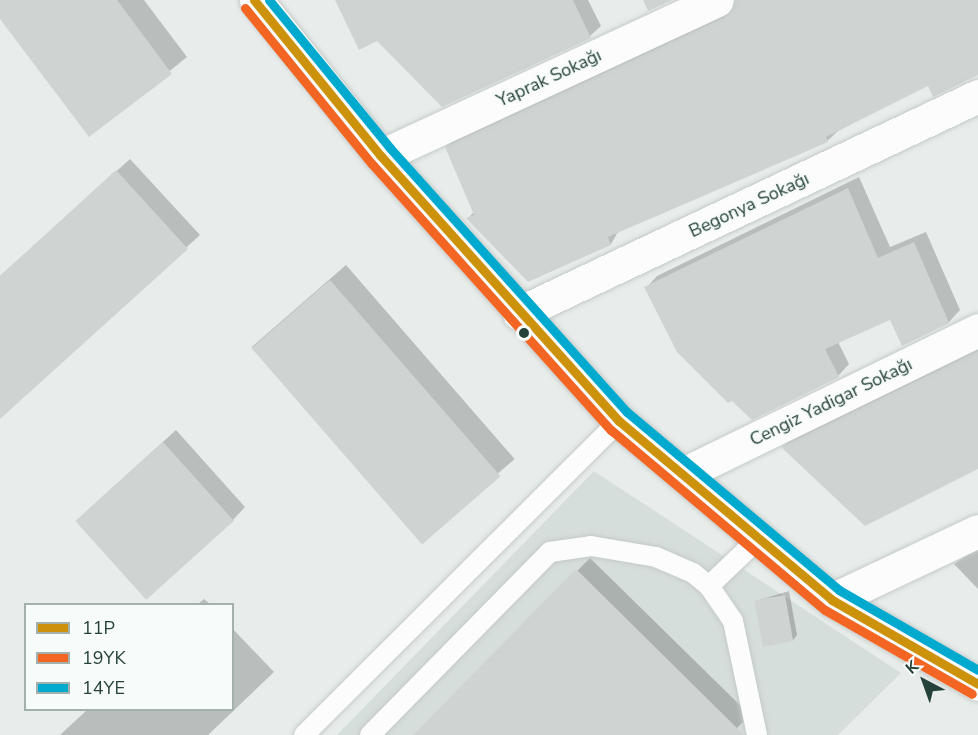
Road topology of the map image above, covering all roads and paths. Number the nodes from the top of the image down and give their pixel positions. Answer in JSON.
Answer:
{"nodes":[{"id":1,"x":717,"y":0,"type":"edge"},
{"id":2,"x":259,"y":1,"type":"edge"},
{"id":3,"x":978,"y":96,"type":"edge"},
{"id":4,"x":381,"y":156,"type":"junction"},
{"id":5,"x":519,"y":313,"type":"junction"},
{"id":6,"x":978,"y":330,"type":"edge"},
{"id":7,"x":619,"y":421,"type":"junction"},
{"id":8,"x":683,"y":474,"type":"junction"},
{"id":9,"x":978,"y":531,"type":"edge"},
{"id":10,"x":759,"y":538,"type":"junction"},
{"id":11,"x":709,"y":586,"type":"junction"},
{"id":12,"x":832,"y":600,"type":"junction"},
{"id":13,"x":978,"y":684,"type":"edge"},
{"id":14,"x":304,"y":735,"type":"edge"},
{"id":15,"x":370,"y":735,"type":"edge"},
{"id":16,"x":757,"y":735,"type":"edge"}],
"edges":[{"from":1,"to":4,"type":"street","name":"Yaprak Sokağı"},
{"from":2,"to":4,"type":"street"},
{"from":3,"to":5,"type":"street","name":"Begonya Sokağı"},
{"from":4,"to":5,"type":"street"},
{"from":5,"to":7,"type":"street"},
{"from":6,"to":8,"type":"street","name":"Cengiz Yadigar Sokağı"},
{"from":7,"to":8,"type":"street"},
{"from":7,"to":14,"type":"lane"},
{"from":8,"to":10,"type":"street"},
{"from":9,"to":12,"type":"street"},
{"from":10,"to":11,"type":"lane"},
{"from":10,"to":12,"type":"street"},
{"from":11,"to":15,"type":"lane"},
{"from":11,"to":16,"type":"lane"},
{"from":12,"to":13,"type":"street"}]}
